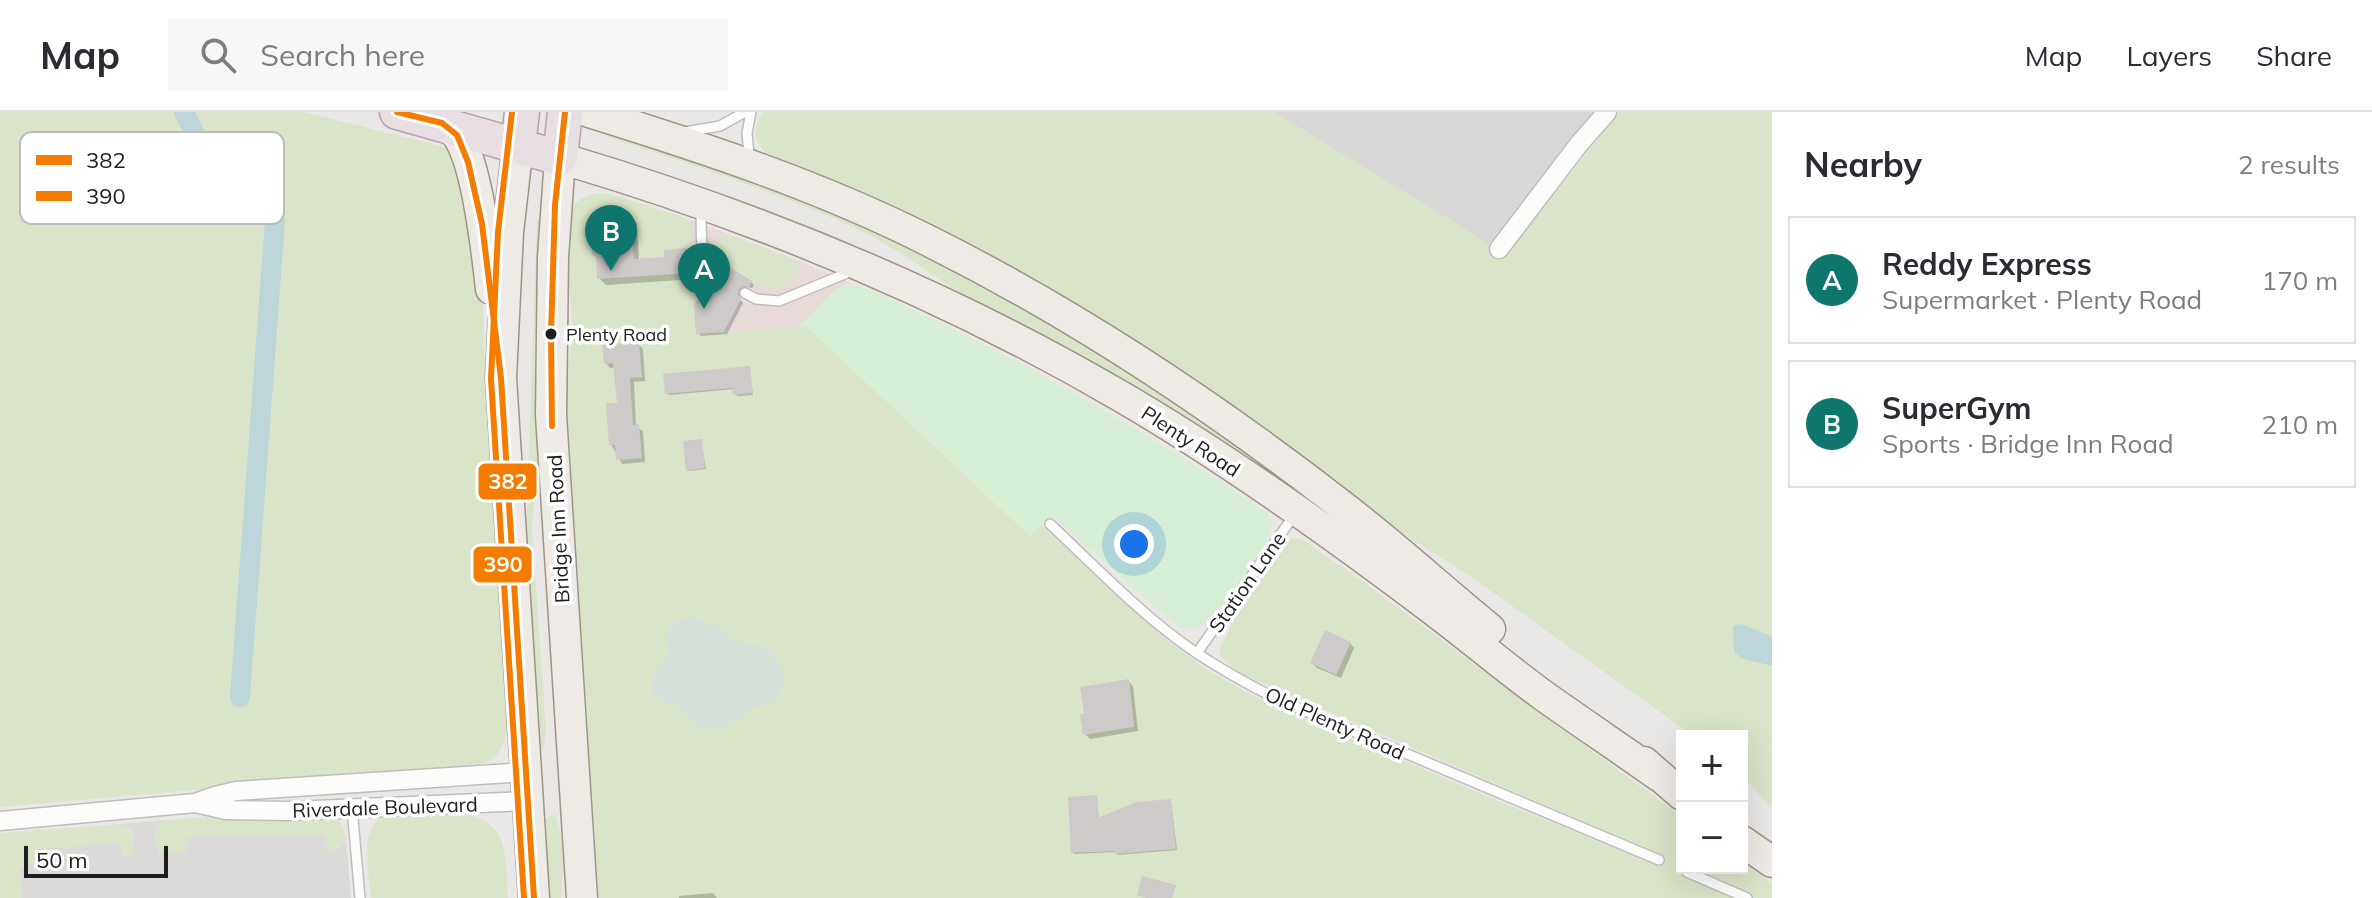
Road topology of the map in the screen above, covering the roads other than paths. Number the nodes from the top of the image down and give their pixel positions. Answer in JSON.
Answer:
{"nodes":[{"id":1,"x":397,"y":112,"type":"edge"},
{"id":2,"x":522,"y":112,"type":"edge"},
{"id":3,"x":565,"y":112,"type":"edge"},
{"id":4,"x":589,"y":112,"type":"edge"},
{"id":5,"x":748,"y":112,"type":"edge"},
{"id":6,"x":1607,"y":112,"type":"edge"},
{"id":7,"x":442,"y":123,"type":"junction"},
{"id":8,"x":666,"y":135,"type":"junction"},
{"id":9,"x":518,"y":145,"type":"junction"},
{"id":10,"x":560,"y":158,"type":"junction"},
{"id":11,"x":765,"y":170,"type":"junction"},
{"id":12,"x":701,"y":203,"type":"junction"},
{"id":13,"x":1499,"y":249,"type":"dead end"},
{"id":14,"x":862,"y":266,"type":"junction"},
{"id":15,"x":713,"y":274,"type":"dead end"},
{"id":16,"x":745,"y":293,"type":"dead end"},
{"id":17,"x":501,"y":378,"type":"junction"},
{"id":18,"x":1297,"y":511,"type":"junction"},
{"id":19,"x":1050,"y":524,"type":"dead end"},
{"id":20,"x":1197,"y":653,"type":"junction"},
{"id":21,"x":574,"y":783,"type":"junction"},
{"id":22,"x":350,"y":784,"type":"junction"},
{"id":23,"x":1671,"y":785,"type":"edge"},
{"id":24,"x":526,"y":787,"type":"junction"},
{"id":25,"x":195,"y":803,"type":"junction"},
{"id":26,"x":352,"y":808,"type":"junction"},
{"id":27,"x":0,"y":821,"type":"edge"},
{"id":28,"x":1748,"y":845,"type":"edge"},
{"id":29,"x":1659,"y":860,"type":"dead end"},
{"id":30,"x":1772,"y":862,"type":"edge"},
{"id":31,"x":1692,"y":874,"type":"edge"},
{"id":32,"x":360,"y":898,"type":"edge"},
{"id":33,"x":534,"y":898,"type":"edge"},
{"id":34,"x":582,"y":898,"type":"edge"},
{"id":35,"x":1747,"y":898,"type":"edge"}],
"edges":[{"from":1,"to":7,"type":"highway","name":"Plenty Road"},
{"from":2,"to":9,"type":"highway"},
{"from":3,"to":10,"type":"highway","name":"Bridge Inn Road"},
{"from":4,"to":8,"type":"main road","name":"Plenty Road"},
{"from":5,"to":8,"type":"lane"},
{"from":5,"to":11,"type":"lane"},
{"from":6,"to":13,"type":"street"},
{"from":7,"to":9,"type":"highway","name":"Plenty Road"},
{"from":7,"to":17,"type":"main road"},
{"from":8,"to":11,"type":"main road","name":"Plenty Road"},
{"from":9,"to":10,"type":"highway","name":"Plenty Road"},
{"from":9,"to":17,"type":"main road"},
{"from":10,"to":12,"type":"main road","name":"Plenty Road"},
{"from":10,"to":21,"type":"main road","name":"Bridge Inn Road"},
{"from":11,"to":23,"type":"main road","name":"Plenty Road"},
{"from":12,"to":14,"type":"main road","name":"Plenty Road"},
{"from":12,"to":15,"type":"lane"},
{"from":14,"to":16,"type":"lane"},
{"from":14,"to":18,"type":"main road","name":"Plenty Road"},
{"from":17,"to":24,"type":"main road"},
{"from":18,"to":20,"type":"lane","name":"Station Lane"},
{"from":18,"to":23,"type":"main road","name":"Plenty Road"},
{"from":19,"to":20,"type":"lane","name":"Old Plenty Road"},
{"from":20,"to":29,"type":"lane","name":"Old Plenty Road"},
{"from":21,"to":24,"type":"main road","name":"Riverdale Boulevard"},
{"from":21,"to":34,"type":"main road","name":"Bridge Inn Road"},
{"from":22,"to":24,"type":"street","name":"Riverdale Boulevard"},
{"from":22,"to":25,"type":"street","name":"Riverdale Boulevard"},
{"from":22,"to":26,"type":"street"},
{"from":24,"to":26,"type":"street","name":"Riverdale Boulevard"},
{"from":24,"to":33,"type":"main road"},
{"from":25,"to":26,"type":"street","name":"Riverdale Boulevard"},
{"from":25,"to":27,"type":"street","name":"Riverdale Boulevard"},
{"from":26,"to":32,"type":"lane"},
{"from":28,"to":30,"type":"main road"},
{"from":31,"to":35,"type":"lane"}]}
